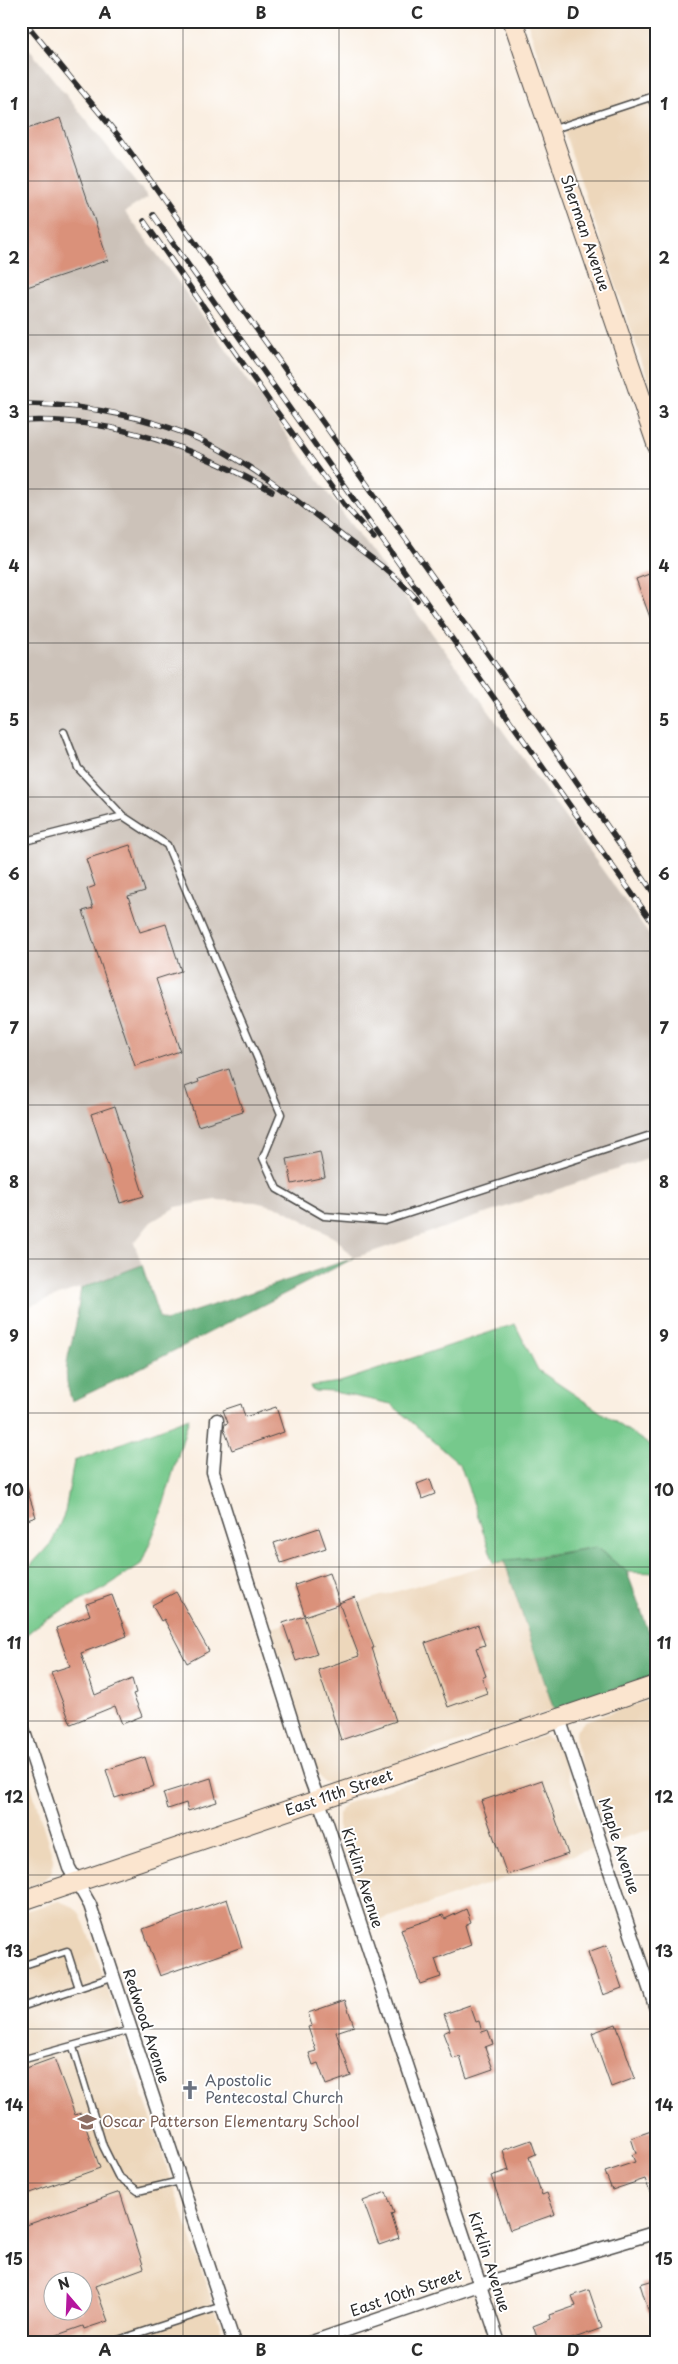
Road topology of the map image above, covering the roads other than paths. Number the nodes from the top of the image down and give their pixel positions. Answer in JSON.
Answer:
{"nodes":[{"id":1,"x":513,"y":21,"type":"edge"},
{"id":2,"x":654,"y":96,"type":"edge"},
{"id":3,"x":657,"y":113,"type":"edge"},
{"id":4,"x":550,"y":131,"type":"junction"},
{"id":5,"x":653,"y":420,"type":"edge"},
{"id":6,"x":657,"y":445,"type":"edge"},
{"id":7,"x":64,"y":732,"type":"dead end"},
{"id":8,"x":123,"y":816,"type":"junction"},
{"id":9,"x":21,"y":842,"type":"edge"},
{"id":10,"x":657,"y":1133,"type":"edge"},
{"id":11,"x":217,"y":1420,"type":"dead end"},
{"id":12,"x":657,"y":1685,"type":"edge"},
{"id":13,"x":559,"y":1718,"type":"junction"},
{"id":14,"x":21,"y":1723,"type":"edge"},
{"id":15,"x":319,"y":1800,"type":"junction"},
{"id":16,"x":77,"y":1882,"type":"junction"},
{"id":17,"x":21,"y":1901,"type":"edge"},
{"id":18,"x":21,"y":1966,"type":"edge"},
{"id":19,"x":112,"y":1977,"type":"junction"},
{"id":20,"x":79,"y":1988,"type":"junction"},
{"id":21,"x":21,"y":2007,"type":"edge"},
{"id":22,"x":657,"y":2012,"type":"edge"},
{"id":23,"x":130,"y":2030,"type":"junction"},
{"id":24,"x":73,"y":2047,"type":"junction"},
{"id":25,"x":21,"y":2060,"type":"edge"},
{"id":26,"x":180,"y":2181,"type":"junction"},
{"id":27,"x":657,"y":2232,"type":"edge"},
{"id":28,"x":479,"y":2285,"type":"junction"},
{"id":29,"x":222,"y":2306,"type":"junction"},
{"id":30,"x":108,"y":2343,"type":"edge"},
{"id":31,"x":234,"y":2343,"type":"edge"},
{"id":32,"x":309,"y":2343,"type":"edge"},
{"id":33,"x":498,"y":2343,"type":"edge"}],
"edges":[{"from":1,"to":4,"type":"main road","name":"Sherman Avenue"},
{"from":2,"to":3,"type":"lane"},
{"from":2,"to":4,"type":"lane"},
{"from":4,"to":5,"type":"main road","name":"Sherman Avenue"},
{"from":5,"to":6,"type":"main road","name":"Sherman Avenue"},
{"from":7,"to":8,"type":"lane"},
{"from":8,"to":9,"type":"lane"},
{"from":8,"to":10,"type":"lane"},
{"from":11,"to":15,"type":"street","name":"Kirklin Avenue"},
{"from":12,"to":13,"type":"main road","name":"East 11th Street"},
{"from":13,"to":15,"type":"main road","name":"East 11th Street"},
{"from":13,"to":22,"type":"street","name":"Maple Avenue"},
{"from":14,"to":16,"type":"street","name":"Redwood Avenue"},
{"from":15,"to":16,"type":"main road","name":"East 11th Street"},
{"from":15,"to":28,"type":"street","name":"Kirklin Avenue"},
{"from":16,"to":17,"type":"main road","name":"East 11th Street"},
{"from":16,"to":19,"type":"street","name":"Redwood Avenue"},
{"from":18,"to":20,"type":"lane"},
{"from":19,"to":20,"type":"lane"},
{"from":19,"to":23,"type":"street","name":"Redwood Avenue"},
{"from":20,"to":21,"type":"lane"},
{"from":23,"to":24,"type":"lane"},
{"from":23,"to":26,"type":"street","name":"Redwood Avenue"},
{"from":24,"to":25,"type":"lane"},
{"from":24,"to":26,"type":"lane"},
{"from":26,"to":29,"type":"street","name":"Redwood Avenue"},
{"from":27,"to":28,"type":"street","name":"East 10th Street"},
{"from":28,"to":32,"type":"street","name":"East 10th Street"},
{"from":28,"to":33,"type":"street","name":"Kirklin Avenue"},
{"from":29,"to":30,"type":"lane"},
{"from":29,"to":31,"type":"street","name":"Redwood Avenue"}]}
